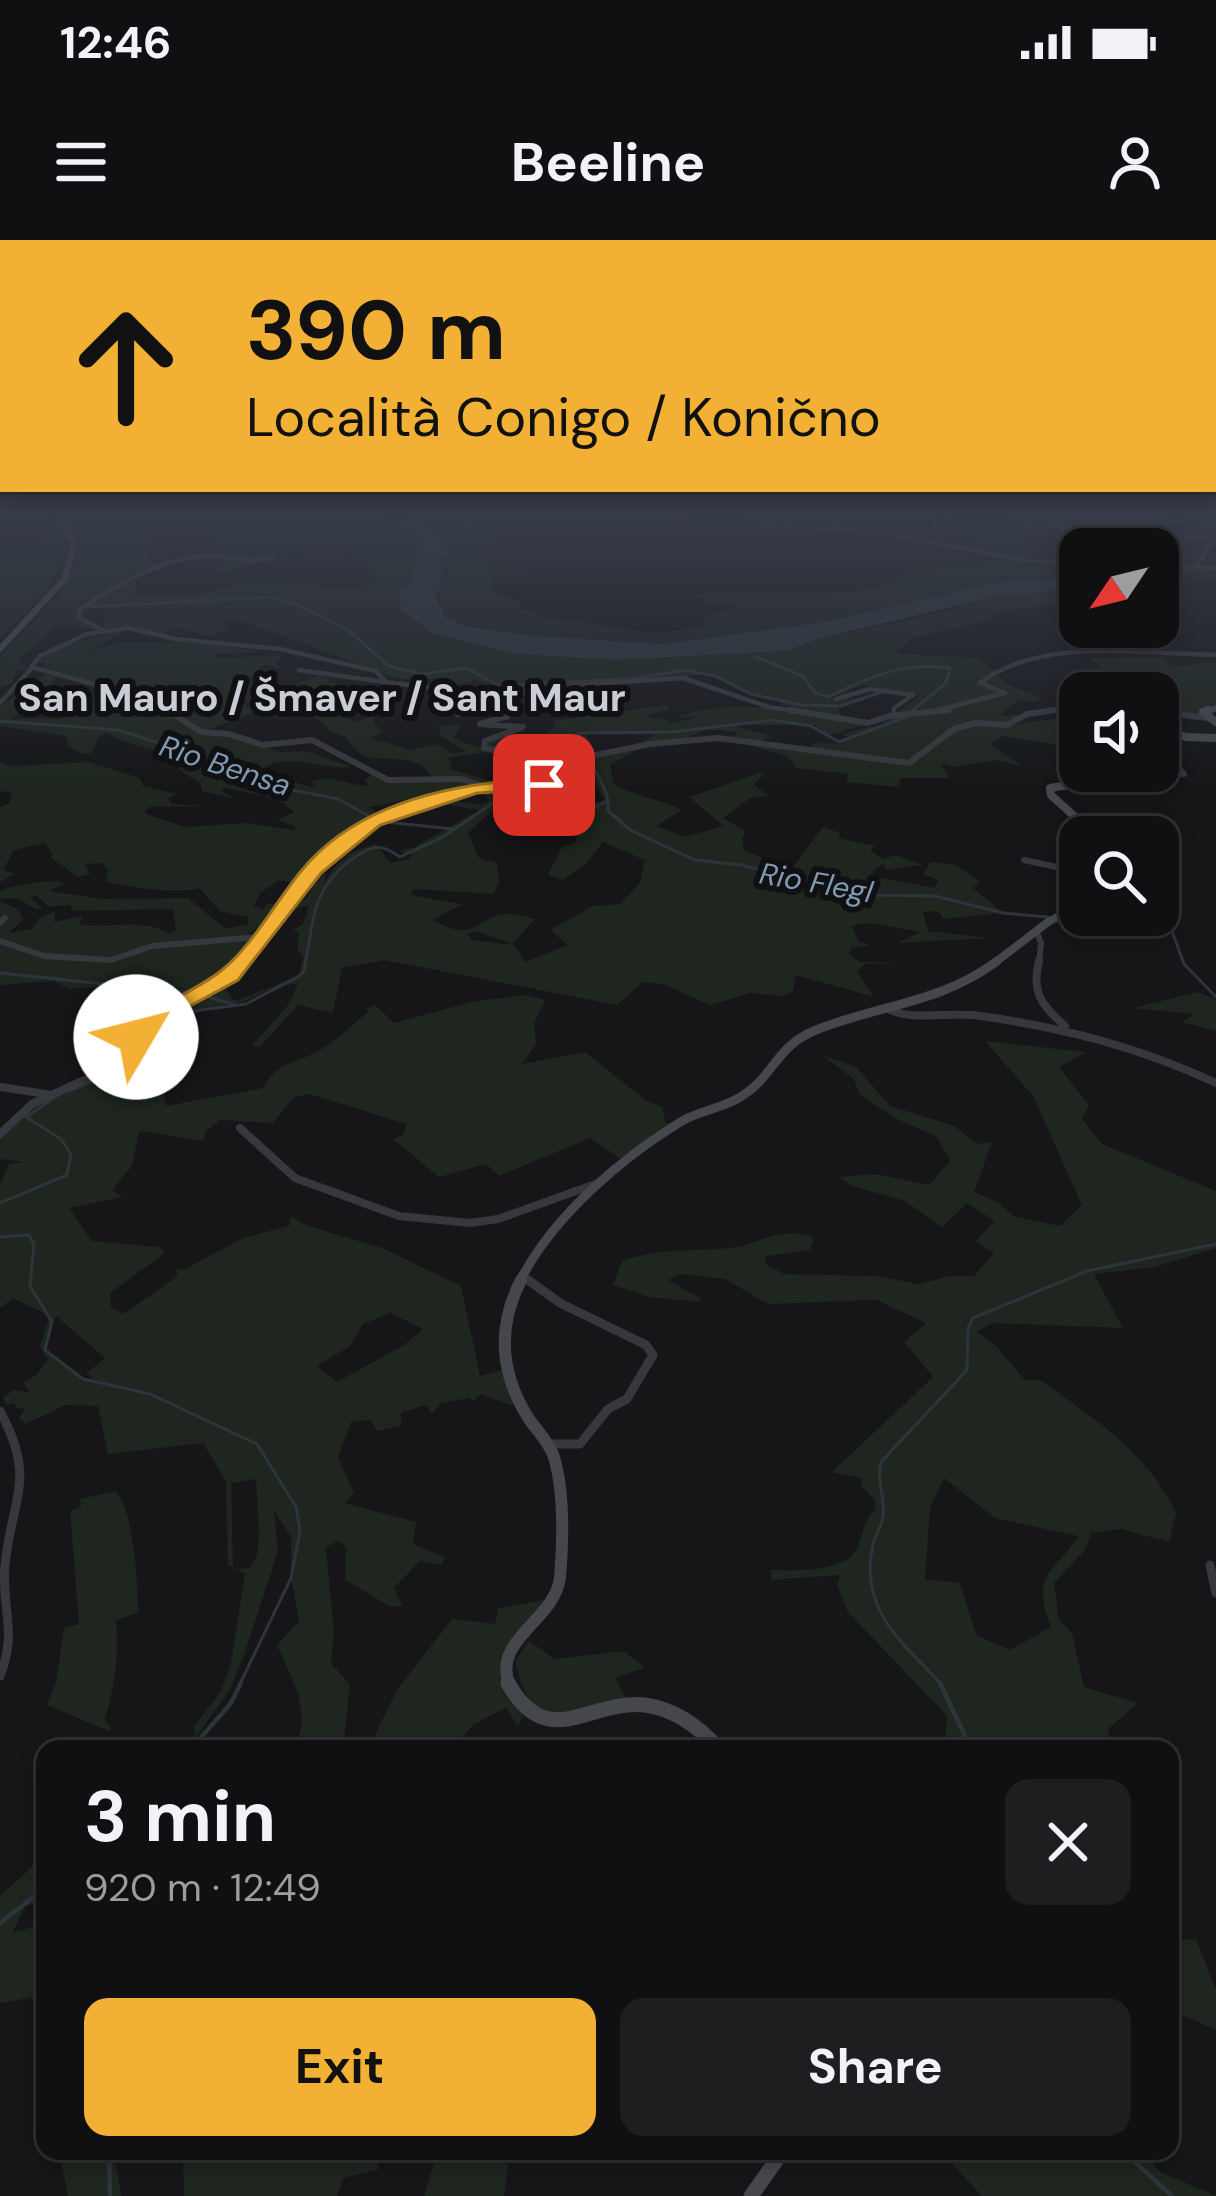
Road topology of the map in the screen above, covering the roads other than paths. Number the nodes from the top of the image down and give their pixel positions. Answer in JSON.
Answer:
{"nodes":[{"id":1,"x":41,"y":605,"type":"edge"},
{"id":2,"x":90,"y":605,"type":"edge"},
{"id":3,"x":104,"y":630,"type":"junction"},
{"id":4,"x":0,"y":649,"type":"edge"},
{"id":5,"x":1216,"y":655,"type":"edge"},
{"id":6,"x":32,"y":670,"type":"junction"},
{"id":7,"x":299,"y":670,"type":"dead end"},
{"id":8,"x":386,"y":682,"type":"junction"},
{"id":9,"x":485,"y":696,"type":"junction"},
{"id":10,"x":836,"y":699,"type":"dead end"},
{"id":11,"x":0,"y":703,"type":"edge"},
{"id":12,"x":1216,"y":708,"type":"edge"},
{"id":13,"x":1059,"y":710,"type":"edge"},
{"id":14,"x":895,"y":715,"type":"junction"},
{"id":15,"x":1179,"y":715,"type":"edge"},
{"id":16,"x":1212,"y":720,"type":"edge"},
{"id":17,"x":1179,"y":734,"type":"edge"},
{"id":18,"x":1216,"y":738,"type":"edge"},
{"id":19,"x":550,"y":782,"type":"junction"},
{"id":20,"x":484,"y":786,"type":"junction"},
{"id":21,"x":1059,"y":787,"type":"edge"},
{"id":22,"x":1076,"y":816,"type":"edge"},
{"id":23,"x":1024,"y":860,"type":"dead end"},
{"id":24,"x":1059,"y":868,"type":"edge"},
{"id":25,"x":1059,"y":914,"type":"edge"},
{"id":26,"x":1036,"y":930,"type":"junction"},
{"id":27,"x":259,"y":937,"type":"junction"},
{"id":28,"x":0,"y":941,"type":"edge"},
{"id":29,"x":888,"y":1009,"type":"junction"},
{"id":30,"x":1056,"y":1024,"type":"junction"},
{"id":31,"x":1216,"y":1083,"type":"edge"},
{"id":32,"x":1,"y":1087,"type":"edge"},
{"id":33,"x":52,"y":1095,"type":"junction"},
{"id":34,"x":240,"y":1128,"type":"dead end"},
{"id":35,"x":0,"y":1134,"type":"edge"},
{"id":36,"x":607,"y":1180,"type":"junction"},
{"id":37,"x":520,"y":1274,"type":"junction"},
{"id":38,"x":0,"y":1412,"type":"edge"},
{"id":39,"x":548,"y":1444,"type":"junction"},
{"id":40,"x":1210,"y":1565,"type":"dead end"},
{"id":41,"x":1216,"y":1593,"type":"edge"},
{"id":42,"x":0,"y":1676,"type":"edge"},
{"id":43,"x":709,"y":1740,"type":"edge"},
{"id":44,"x":777,"y":2160,"type":"edge"},
{"id":45,"x":751,"y":2196,"type":"edge"}],
"edges":[{"from":1,"to":4,"type":"street"},
{"from":2,"to":3,"type":"street"},
{"from":3,"to":6,"type":"street"},
{"from":3,"to":8,"type":"street"},
{"from":5,"to":14,"type":"street"},
{"from":6,"to":11,"type":"street"},
{"from":6,"to":20,"type":"street"},
{"from":7,"to":8,"type":"street"},
{"from":8,"to":9,"type":"street"},
{"from":9,"to":14,"type":"street"},
{"from":9,"to":19,"type":"street"},
{"from":10,"to":14,"type":"street"},
{"from":12,"to":16,"type":"street"},
{"from":13,"to":19,"type":"street"},
{"from":15,"to":16,"type":"street"},
{"from":17,"to":18,"type":"street"},
{"from":19,"to":20,"type":"street"},
{"from":20,"to":27,"type":"street"},
{"from":21,"to":22,"type":"street"},
{"from":23,"to":24,"type":"street"},
{"from":25,"to":26,"type":"street"},
{"from":26,"to":29,"type":"street"},
{"from":26,"to":30,"type":"street"},
{"from":27,"to":28,"type":"street"},
{"from":27,"to":33,"type":"street"},
{"from":29,"to":30,"type":"street"},
{"from":29,"to":36,"type":"street"},
{"from":30,"to":31,"type":"street"},
{"from":32,"to":33,"type":"street"},
{"from":33,"to":35,"type":"street"},
{"from":34,"to":36,"type":"street"},
{"from":36,"to":37,"type":"street"},
{"from":37,"to":39,"type":"street"},
{"from":37,"to":39,"type":"street"},
{"from":38,"to":42,"type":"street"},
{"from":39,"to":43,"type":"street"},
{"from":40,"to":41,"type":"street"},
{"from":44,"to":45,"type":"street"}]}
